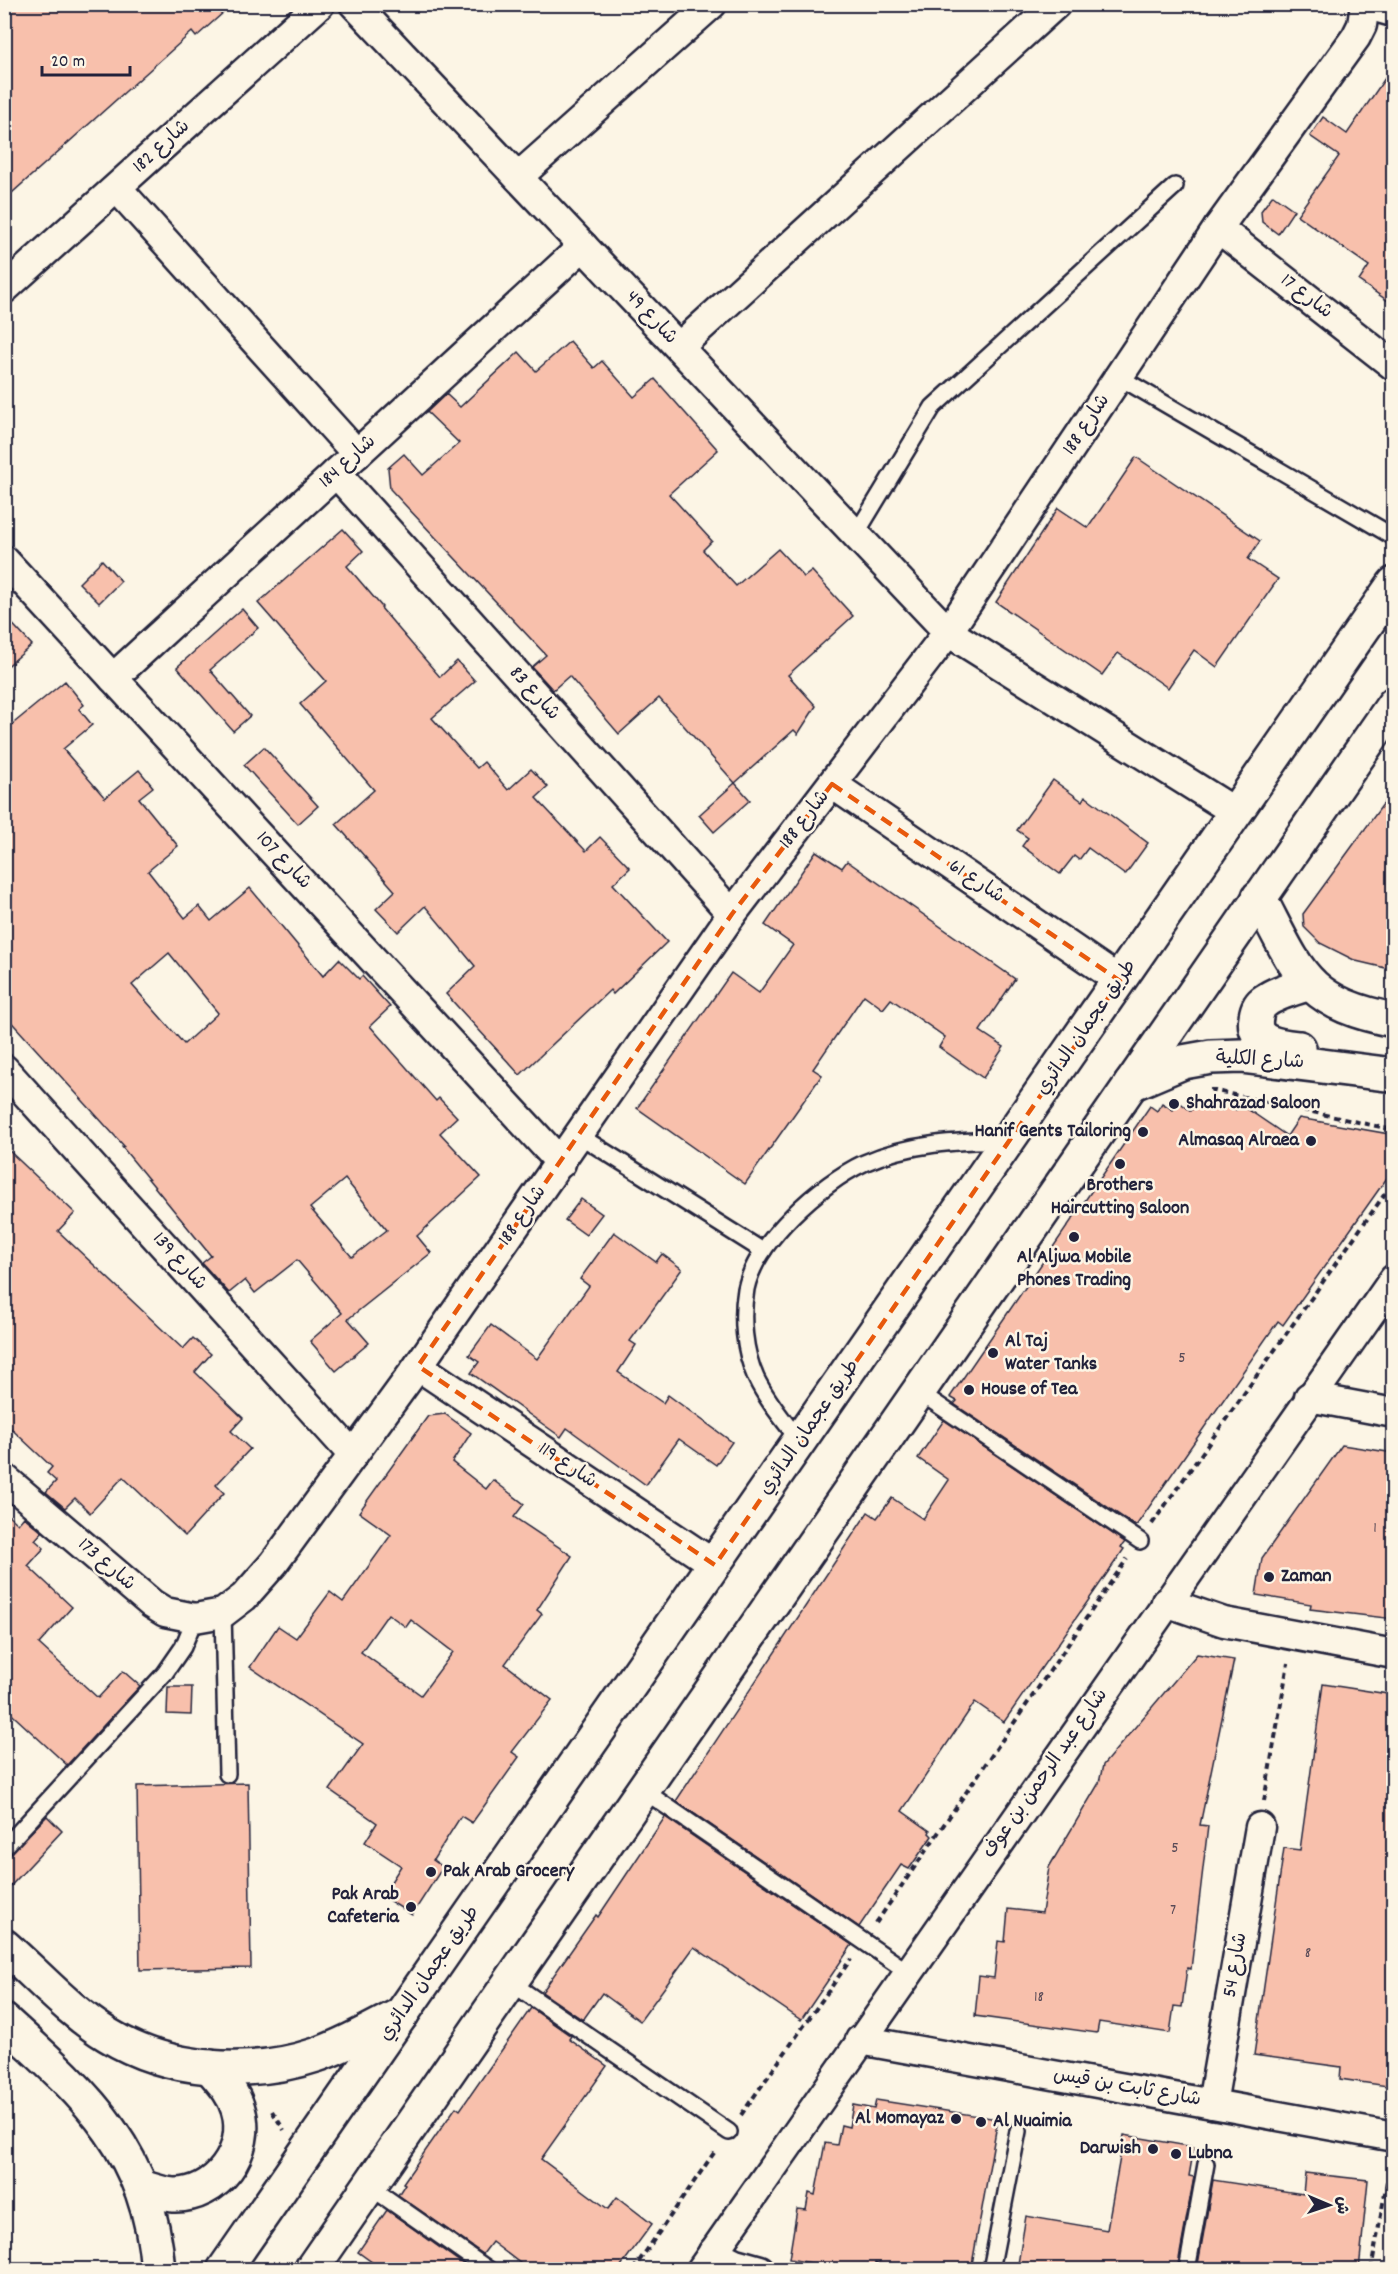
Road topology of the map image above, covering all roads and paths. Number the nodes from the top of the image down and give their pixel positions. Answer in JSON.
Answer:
{"nodes":[{"id":1,"x":354,"y":4,"type":"edge"},
{"id":2,"x":712,"y":4,"type":"edge"},
{"id":3,"x":1056,"y":4,"type":"edge"},
{"id":4,"x":1365,"y":8,"type":"edge"},
{"id":5,"x":302,"y":10,"type":"edge"},
{"id":6,"x":1394,"y":19,"type":"edge"},
{"id":7,"x":518,"y":177,"type":"junction"},
{"id":8,"x":1175,"y":186,"type":"dead end"},
{"id":9,"x":117,"y":188,"type":"junction"},
{"id":10,"x":1218,"y":228,"type":"junction"},
{"id":11,"x":583,"y":246,"type":"junction"},
{"id":12,"x":4,"y":290,"type":"edge"},
{"id":13,"x":679,"y":347,"type":"junction"},
{"id":14,"x":1394,"y":366,"type":"edge"},
{"id":15,"x":1119,"y":377,"type":"junction"},
{"id":16,"x":357,"y":454,"type":"junction"},
{"id":17,"x":336,"y":473,"type":"junction"},
{"id":18,"x":856,"y":534,"type":"junction"},
{"id":19,"x":1394,"y":537,"type":"edge"},
{"id":20,"x":4,"y":560,"type":"edge"},
{"id":21,"x":1394,"y":584,"type":"edge"},
{"id":22,"x":948,"y":632,"type":"junction"},
{"id":23,"x":113,"y":678,"type":"junction"},
{"id":24,"x":1394,"y":704,"type":"edge"},
{"id":25,"x":832,"y":784,"type":"junction"},
{"id":26,"x":1234,"y":812,"type":"junction"},
{"id":27,"x":1259,"y":897,"type":"junction"},
{"id":28,"x":732,"y":914,"type":"junction"},
{"id":29,"x":1120,"y":981,"type":"junction"},
{"id":30,"x":1310,"y":983,"type":"junction"},
{"id":31,"x":1394,"y":1020,"type":"edge"},
{"id":32,"x":1211,"y":1057,"type":"junction"},
{"id":33,"x":1334,"y":1066,"type":"junction"},
{"id":34,"x":4,"y":1069,"type":"edge"},
{"id":35,"x":1394,"y":1075,"type":"edge"},
{"id":36,"x":1131,"y":1084,"type":"junction"},
{"id":37,"x":1394,"y":1130,"type":"edge"},
{"id":38,"x":580,"y":1136,"type":"junction"},
{"id":39,"x":1009,"y":1140,"type":"junction"},
{"id":40,"x":561,"y":1163,"type":"junction"},
{"id":41,"x":1394,"y":1181,"type":"edge"},
{"id":42,"x":763,"y":1251,"type":"junction"},
{"id":43,"x":1394,"y":1279,"type":"edge"},
{"id":44,"x":418,"y":1366,"type":"junction"},
{"id":45,"x":919,"y":1392,"type":"junction"},
{"id":46,"x":1310,"y":1397,"type":"junction"},
{"id":47,"x":1394,"y":1413,"type":"edge"},
{"id":48,"x":800,"y":1442,"type":"junction"},
{"id":49,"x":353,"y":1455,"type":"junction"},
{"id":50,"x":4,"y":1478,"type":"edge"},
{"id":51,"x":1140,"y":1541,"type":"junction"},
{"id":52,"x":715,"y":1565,"type":"junction"},
{"id":53,"x":1166,"y":1602,"type":"junction"},
{"id":54,"x":223,"y":1613,"type":"junction"},
{"id":55,"x":195,"y":1618,"type":"junction"},
{"id":56,"x":1293,"y":1636,"type":"junction"},
{"id":57,"x":1394,"y":1654,"type":"edge"},
{"id":58,"x":227,"y":1774,"type":"dead end"},
{"id":59,"x":644,"y":1790,"type":"junction"},
{"id":60,"x":1260,"y":1827,"type":"joint"},
{"id":61,"x":4,"y":1848,"type":"edge"},
{"id":62,"x":864,"y":1941,"type":"junction"},
{"id":63,"x":4,"y":1946,"type":"edge"},
{"id":64,"x":908,"y":1972,"type":"junction"},
{"id":65,"x":510,"y":1982,"type":"junction"},
{"id":66,"x":402,"y":2014,"type":"junction"},
{"id":67,"x":4,"y":2021,"type":"edge"},
{"id":68,"x":860,"y":2040,"type":"junction"},
{"id":69,"x":210,"y":2067,"type":"junction"},
{"id":70,"x":263,"y":2067,"type":"junction"},
{"id":71,"x":1212,"y":2104,"type":"junction"},
{"id":72,"x":1018,"y":2131,"type":"dead end"},
{"id":73,"x":729,"y":2132,"type":"junction"},
{"id":74,"x":1392,"y":2146,"type":"edge"},
{"id":75,"x":304,"y":2156,"type":"junction"},
{"id":76,"x":1206,"y":2164,"type":"dead end"},
{"id":77,"x":369,"y":2186,"type":"junction"},
{"id":78,"x":141,"y":2187,"type":"junction"},
{"id":79,"x":707,"y":2261,"type":"edge"},
{"id":80,"x":158,"y":2270,"type":"edge"},
{"id":81,"x":224,"y":2270,"type":"edge"},
{"id":82,"x":311,"y":2270,"type":"edge"},
{"id":83,"x":489,"y":2270,"type":"edge"},
{"id":84,"x":633,"y":2270,"type":"edge"},
{"id":85,"x":760,"y":2270,"type":"edge"},
{"id":86,"x":992,"y":2270,"type":"edge"},
{"id":87,"x":1187,"y":2270,"type":"edge"},
{"id":88,"x":1371,"y":2270,"type":"edge"}],
"edges":[{"from":1,"to":7,"type":"street","name":"شارع 49"},
{"from":2,"to":7,"type":"street"},
{"from":3,"to":13,"type":"street"},
{"from":4,"to":6,"type":"lane"},
{"from":4,"to":10,"type":"street","name":"شارع 188"},
{"from":5,"to":9,"type":"street","name":"شارع 182"},
{"from":7,"to":11,"type":"street","name":"شارع 49"},
{"from":8,"to":18,"type":"lane"},
{"from":9,"to":12,"type":"street","name":"شارع 182"},
{"from":9,"to":16,"type":"street"},
{"from":10,"to":14,"type":"street","name":"شارع 17"},
{"from":10,"to":15,"type":"street","name":"شارع 188"},
{"from":11,"to":13,"type":"street","name":"شارع 49"},
{"from":11,"to":16,"type":"street","name":"شارع 184"},
{"from":13,"to":18,"type":"street","name":"شارع 49"},
{"from":15,"to":19,"type":"lane"},
{"from":15,"to":22,"type":"street","name":"شارع 188"},
{"from":16,"to":17,"type":"street","name":"شارع 184"},
{"from":17,"to":23,"type":"street","name":"شارع 184"},
{"from":17,"to":28,"type":"street","name":"شارع 83"},
{"from":18,"to":22,"type":"street","name":"شارع 49"},
{"from":20,"to":23,"type":"street","name":"شارع 107"},
{"from":21,"to":26,"type":"main road","name":"طريق عجمان الدائري"},
{"from":22,"to":25,"type":"street","name":"شارع 188"},
{"from":22,"to":26,"type":"street","name":"شارع 49"},
{"from":23,"to":40,"type":"street","name":"شارع 107"},
{"from":24,"to":27,"type":"main road"},
{"from":25,"to":28,"type":"street","name":"شارع 188"},
{"from":25,"to":29,"type":"street","name":"شارع 61"},
{"from":26,"to":29,"type":"main road","name":"طريق عجمان الدائري"},
{"from":27,"to":30,"type":"main road"},
{"from":27,"to":36,"type":"main road"},
{"from":28,"to":38,"type":"street","name":"شارع 188"},
{"from":29,"to":39,"type":"main road","name":"طريق عجمان الدائري"},
{"from":30,"to":31,"type":"main road"},
{"from":30,"to":33,"type":"main road"},
{"from":32,"to":33,"type":"main road","name":"شارع الكلية"},
{"from":32,"to":36,"type":"main road","name":"شارع الكلية"},
{"from":32,"to":37,"type":"path"},
{"from":33,"to":35,"type":"main road","name":"شارع الكلية"},
{"from":34,"to":49,"type":"street","name":"شارع 139"},
{"from":36,"to":45,"type":"main road"},
{"from":38,"to":40,"type":"street","name":"شارع 188"},
{"from":38,"to":42,"type":"lane"},
{"from":39,"to":42,"type":"lane"},
{"from":39,"to":48,"type":"main road","name":"طريق عجمان الدائري"},
{"from":40,"to":44,"type":"street","name":"شارع 188"},
{"from":41,"to":51,"type":"path"},
{"from":42,"to":48,"type":"lane"},
{"from":43,"to":46,"type":"street","name":"شارع عبد الرحمن بن عوف"},
{"from":44,"to":49,"type":"street","name":"شارع 188"},
{"from":44,"to":52,"type":"street","name":"شارع 119"},
{"from":45,"to":51,"type":"lane"},
{"from":45,"to":59,"type":"main road"},
{"from":46,"to":47,"type":"street"},
{"from":46,"to":53,"type":"street","name":"شارع عبد الرحمن بن عوف"},
{"from":48,"to":52,"type":"main road","name":"طريق عجمان الدائري"},
{"from":49,"to":54,"type":"street","name":"شارع 188"},
{"from":50,"to":55,"type":"street","name":"شارع 173"},
{"from":51,"to":62,"type":"path"},
{"from":52,"to":66,"type":"main road","name":"طريق عجمان الدائري"},
{"from":53,"to":56,"type":"street"},
{"from":53,"to":64,"type":"street","name":"شارع عبد الرحمن بن عوف"},
{"from":54,"to":55,"type":"street","name":"شارع 173"},
{"from":54,"to":58,"type":"lane"},
{"from":55,"to":61,"type":"lane"},
{"from":56,"to":57,"type":"street"},
{"from":56,"to":60,"type":"path"},
{"from":59,"to":62,"type":"lane"},
{"from":59,"to":65,"type":"main road"},
{"from":60,"to":71,"type":"street","name":"شارع 54"},
{"from":62,"to":64,"type":"lane"},
{"from":62,"to":73,"type":"path"},
{"from":63,"to":69,"type":"main road"},
{"from":64,"to":68,"type":"street","name":"شارع عبد الرحمن بن عوف"},
{"from":65,"to":73,"type":"lane"},
{"from":65,"to":77,"type":"main road"},
{"from":66,"to":70,"type":"main road"},
{"from":66,"to":75,"type":"main road","name":"طريق عجمان الدائري"},
{"from":67,"to":78,"type":"main road"},
{"from":68,"to":71,"type":"street","name":"شارع ثابت بن قيس"},
{"from":68,"to":79,"type":"street","name":"شارع عبد الرحمن بن عوف"},
{"from":69,"to":70,"type":"main road"},
{"from":69,"to":78,"type":"main road"},
{"from":70,"to":75,"type":"path"},
{"from":71,"to":74,"type":"street","name":"شارع ثابت بن قيس"},
{"from":72,"to":86,"type":"lane"},
{"from":73,"to":84,"type":"path"},
{"from":74,"to":88,"type":"path"},
{"from":75,"to":81,"type":"main road","name":"طريق عجمان الدائري"},
{"from":76,"to":87,"type":"lane"},
{"from":77,"to":82,"type":"main road"},
{"from":77,"to":83,"type":"lane"},
{"from":78,"to":80,"type":"main road"},
{"from":79,"to":85,"type":"street"}]}
